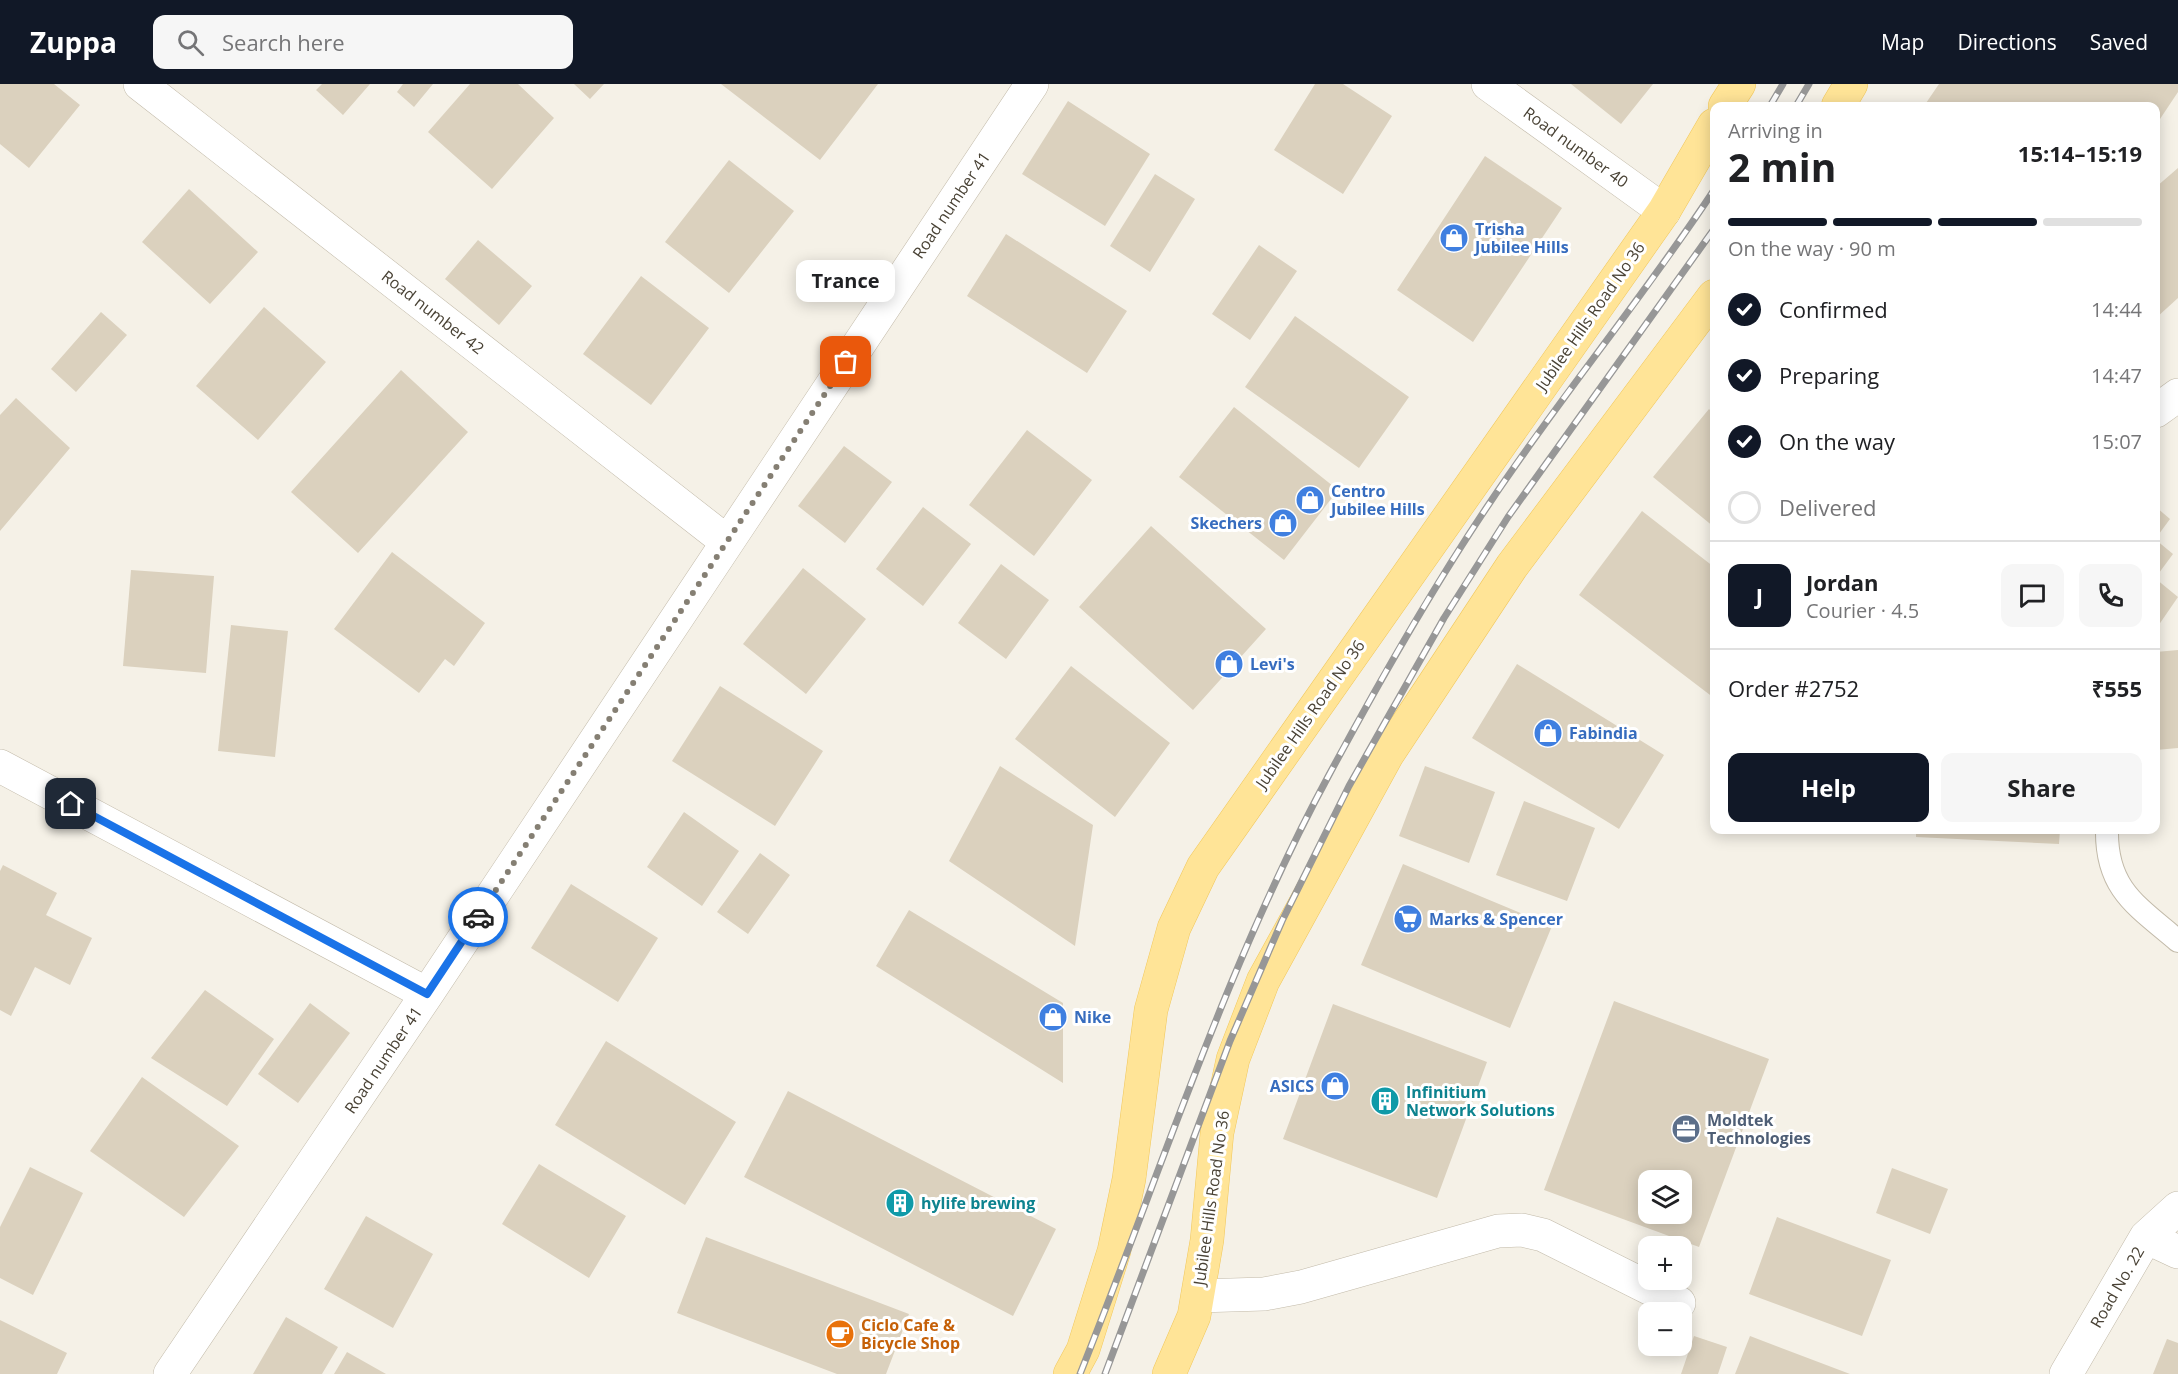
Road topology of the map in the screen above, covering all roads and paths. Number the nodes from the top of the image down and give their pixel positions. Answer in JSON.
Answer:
{"nodes":[{"id":1,"x":140,"y":84,"type":"edge"},
{"id":2,"x":1032,"y":84,"type":"edge"},
{"id":3,"x":1488,"y":84,"type":"edge"},
{"id":4,"x":1739,"y":84,"type":"edge"},
{"id":5,"x":1851,"y":84,"type":"edge"},
{"id":6,"x":1728,"y":102,"type":"edge"},
{"id":7,"x":1840,"y":102,"type":"edge"},
{"id":8,"x":1710,"y":132,"type":"edge"},
{"id":9,"x":1664,"y":211,"type":"junction"},
{"id":10,"x":1710,"y":301,"type":"edge"},
{"id":11,"x":2178,"y":395,"type":"edge"},
{"id":12,"x":2160,"y":408,"type":"edge"},
{"id":13,"x":726,"y":540,"type":"junction"},
{"id":14,"x":3,"y":775,"type":"edge"},
{"id":15,"x":2107,"y":834,"type":"edge"},
{"id":16,"x":2178,"y":941,"type":"edge"},
{"id":17,"x":427,"y":994,"type":"junction"},
{"id":18,"x":2178,"y":1208,"type":"edge"},
{"id":19,"x":2146,"y":1237,"type":"junction"},
{"id":20,"x":2178,"y":1252,"type":"edge"},
{"id":21,"x":1198,"y":1296,"type":"junction"},
{"id":22,"x":1677,"y":1302,"type":"edge"},
{"id":23,"x":170,"y":1374,"type":"edge"},
{"id":24,"x":1070,"y":1374,"type":"edge"},
{"id":25,"x":1168,"y":1374,"type":"edge"},
{"id":26,"x":2066,"y":1374,"type":"edge"}],
"edges":[{"from":1,"to":13,"type":"street","name":"Road number 42"},
{"from":2,"to":13,"type":"street","name":"Road number 41"},
{"from":3,"to":9,"type":"street","name":"Road number 40"},
{"from":4,"to":6,"type":"main road"},
{"from":5,"to":7,"type":"main road"},
{"from":8,"to":9,"type":"main road","name":"Jubilee Hills Road No 36"},
{"from":9,"to":24,"type":"main road","name":"Jubilee Hills Road No 36"},
{"from":10,"to":21,"type":"main road","name":"Jubilee Hills Road No 36"},
{"from":11,"to":12,"type":"street"},
{"from":13,"to":17,"type":"street","name":"Road number 41"},
{"from":14,"to":17,"type":"street"},
{"from":15,"to":16,"type":"lane"},
{"from":17,"to":23,"type":"street","name":"Road number 41"},
{"from":18,"to":19,"type":"street","name":"Road No. 22"},
{"from":19,"to":20,"type":"street"},
{"from":19,"to":26,"type":"street","name":"Road No. 22"},
{"from":21,"to":22,"type":"street"},
{"from":21,"to":25,"type":"main road","name":"Jubilee Hills Road No 36"}]}
